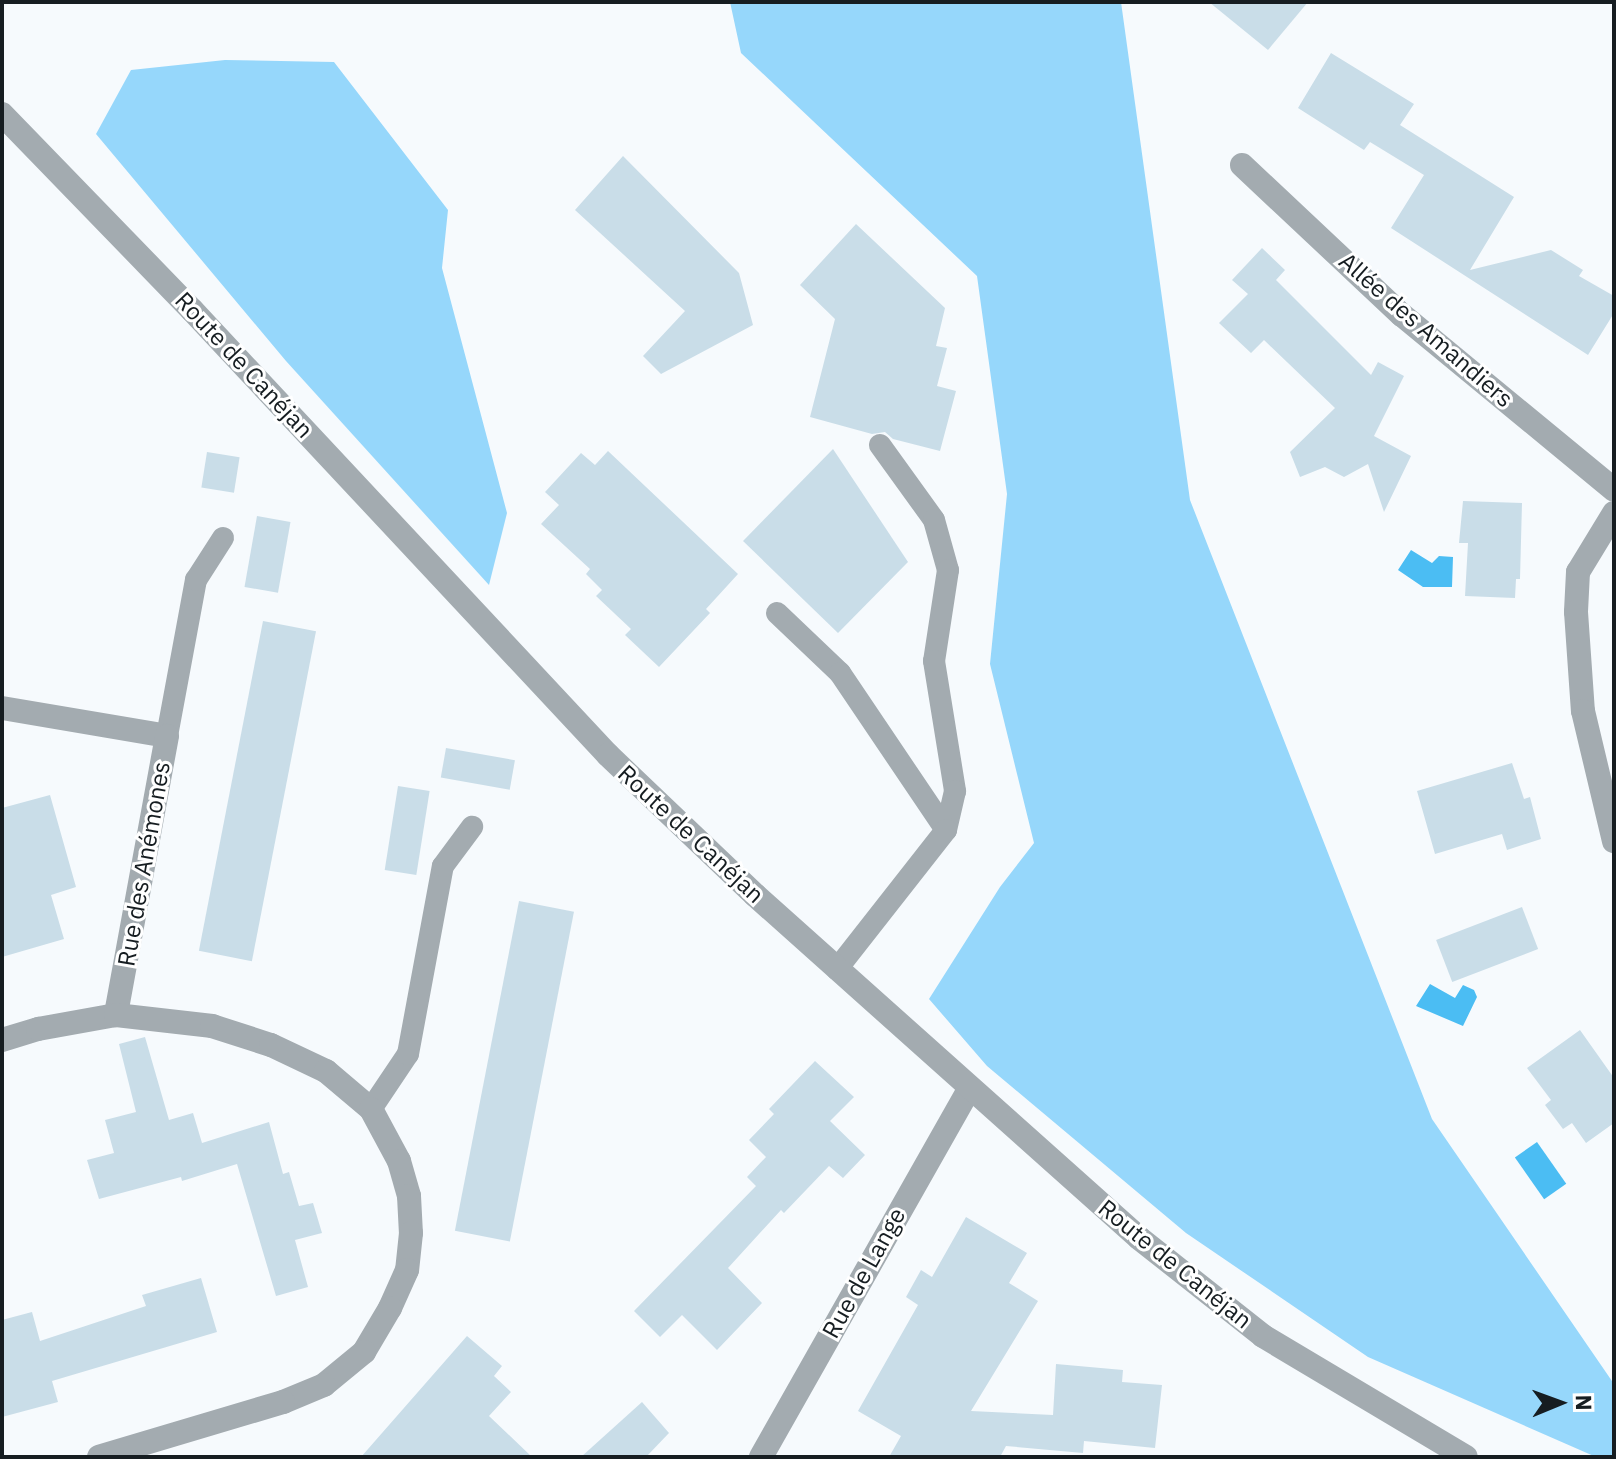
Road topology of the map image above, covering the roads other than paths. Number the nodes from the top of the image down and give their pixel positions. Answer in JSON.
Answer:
{"nodes":[{"id":1,"x":2,"y":114,"type":"edge"},
{"id":2,"x":1242,"y":165,"type":"dead end"},
{"id":3,"x":880,"y":445,"type":"dead end"},
{"id":4,"x":1614,"y":490,"type":"edge"},
{"id":5,"x":1614,"y":513,"type":"edge"},
{"id":6,"x":223,"y":538,"type":"dead end"},
{"id":7,"x":777,"y":613,"type":"dead end"},
{"id":8,"x":2,"y":708,"type":"edge"},
{"id":9,"x":167,"y":736,"type":"junction"},
{"id":10,"x":472,"y":827,"type":"dead end"},
{"id":11,"x":946,"y":830,"type":"junction"},
{"id":12,"x":1614,"y":841,"type":"edge"},
{"id":13,"x":837,"y":969,"type":"junction"},
{"id":14,"x":116,"y":1015,"type":"junction"},
{"id":15,"x":2,"y":1040,"type":"edge"},
{"id":16,"x":969,"y":1089,"type":"junction"},
{"id":17,"x":371,"y":1109,"type":"junction"},
{"id":18,"x":99,"y":1457,"type":"edge"},
{"id":19,"x":761,"y":1457,"type":"edge"},
{"id":20,"x":1466,"y":1457,"type":"edge"}],
"edges":[{"from":1,"to":13,"type":"street","name":"Route de Canéjan"},
{"from":2,"to":4,"type":"street","name":"Allée des Amandiers"},
{"from":3,"to":11,"type":"lane"},
{"from":5,"to":12,"type":"street"},
{"from":6,"to":9,"type":"lane"},
{"from":7,"to":11,"type":"lane"},
{"from":8,"to":9,"type":"street","name":"Rue des Anémones"},
{"from":9,"to":14,"type":"street","name":"Rue des Anémones"},
{"from":10,"to":17,"type":"lane"},
{"from":11,"to":13,"type":"lane"},
{"from":13,"to":16,"type":"street","name":"Route de Canéjan"},
{"from":14,"to":15,"type":"street"},
{"from":14,"to":17,"type":"street"},
{"from":16,"to":19,"type":"street","name":"Rue de Lange"},
{"from":16,"to":20,"type":"street","name":"Route de Canéjan"},
{"from":17,"to":18,"type":"street"}]}
